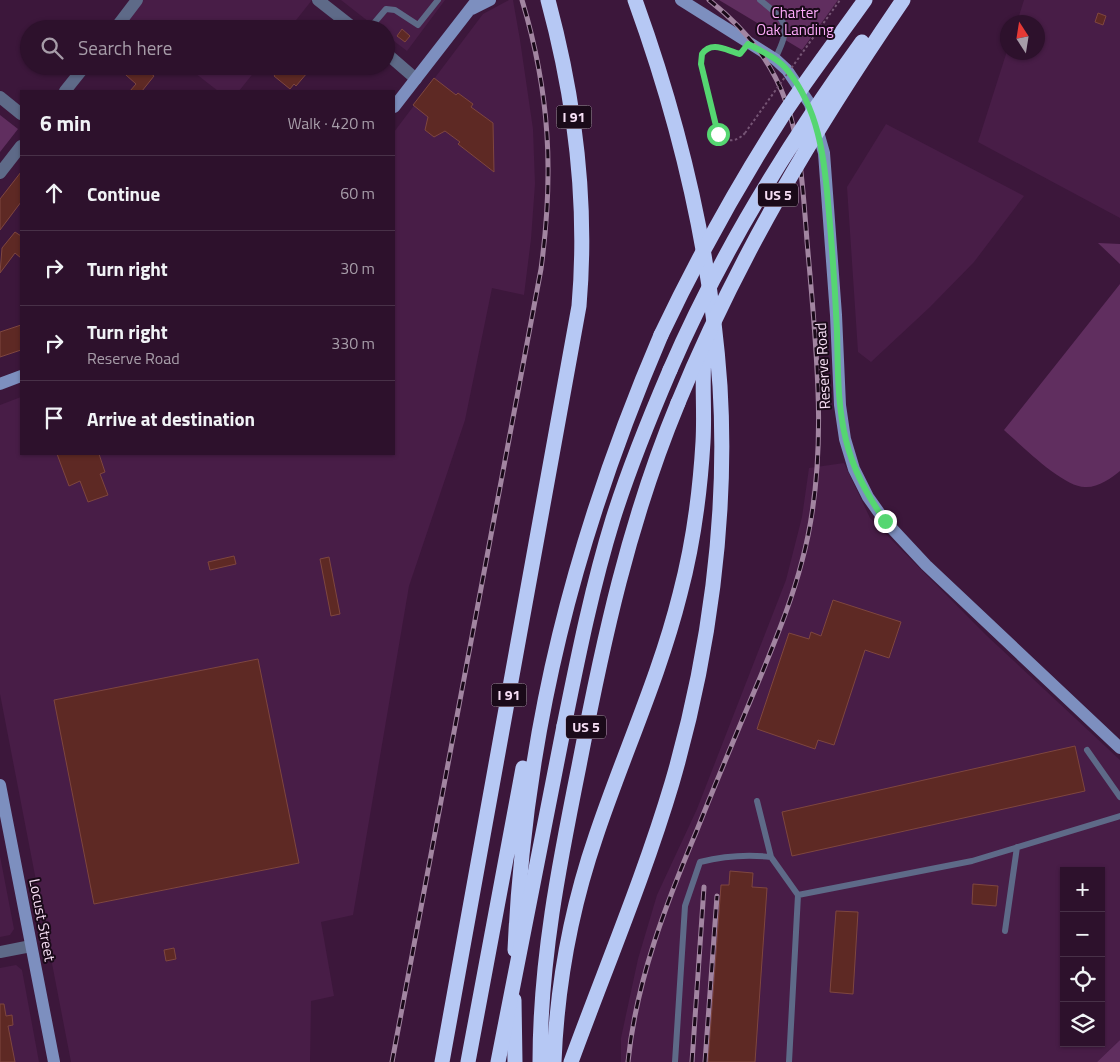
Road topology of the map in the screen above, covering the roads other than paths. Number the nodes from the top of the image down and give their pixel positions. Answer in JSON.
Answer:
{"nodes":[{"id":1,"x":137,"y":0,"type":"edge"},
{"id":2,"x":318,"y":0,"type":"edge"},
{"id":3,"x":438,"y":0,"type":"edge"},
{"id":4,"x":490,"y":0,"type":"edge"},
{"id":5,"x":548,"y":0,"type":"edge"},
{"id":6,"x":635,"y":0,"type":"edge"},
{"id":7,"x":681,"y":0,"type":"edge"},
{"id":8,"x":760,"y":0,"type":"edge"},
{"id":9,"x":865,"y":0,"type":"edge"},
{"id":10,"x":892,"y":0,"type":"edge"},
{"id":11,"x":903,"y":0,"type":"edge"},
{"id":12,"x":474,"y":4,"type":"edge"},
{"id":13,"x":122,"y":20,"type":"edge"},
{"id":14,"x":344,"y":20,"type":"edge"},
{"id":15,"x":377,"y":20,"type":"edge"},
{"id":16,"x":775,"y":59,"type":"junction"},
{"id":17,"x":395,"y":61,"type":"edge"},
{"id":18,"x":78,"y":75,"type":"edge"},
{"id":19,"x":416,"y":79,"type":"junction"},
{"id":20,"x":66,"y":90,"type":"edge"},
{"id":21,"x":0,"y":97,"type":"edge"},
{"id":22,"x":395,"y":106,"type":"edge"},
{"id":23,"x":20,"y":113,"type":"edge"},
{"id":24,"x":20,"y":147,"type":"edge"},
{"id":25,"x":0,"y":173,"type":"edge"},
{"id":26,"x":712,"y":316,"type":"junction"},
{"id":27,"x":20,"y":376,"type":"edge"},
{"id":28,"x":0,"y":384,"type":"edge"},
{"id":29,"x":594,"y":507,"type":"junction"},
{"id":30,"x":1120,"y":748,"type":"edge"},
{"id":31,"x":1087,"y":750,"type":"dead end"},
{"id":32,"x":0,"y":784,"type":"edge"},
{"id":33,"x":1120,"y":797,"type":"edge"},
{"id":34,"x":757,"y":801,"type":"dead end"},
{"id":35,"x":1120,"y":816,"type":"edge"},
{"id":36,"x":1017,"y":847,"type":"junction"},
{"id":37,"x":771,"y":857,"type":"junction"},
{"id":38,"x":798,"y":895,"type":"junction"},
{"id":39,"x":1005,"y":931,"type":"dead end"},
{"id":40,"x":30,"y":946,"type":"junction"},
{"id":41,"x":0,"y":952,"type":"edge"},
{"id":42,"x":574,"y":1055,"type":"edge"},
{"id":43,"x":54,"y":1062,"type":"edge"},
{"id":44,"x":442,"y":1062,"type":"edge"},
{"id":45,"x":468,"y":1062,"type":"edge"},
{"id":46,"x":498,"y":1062,"type":"edge"},
{"id":47,"x":515,"y":1062,"type":"edge"},
{"id":48,"x":540,"y":1062,"type":"edge"},
{"id":49,"x":554,"y":1062,"type":"edge"},
{"id":50,"x":675,"y":1062,"type":"edge"},
{"id":51,"x":789,"y":1062,"type":"edge"}],
"edges":[{"from":1,"to":13,"type":"street"},
{"from":2,"to":14,"type":"street"},
{"from":3,"to":15,"type":"lane"},
{"from":4,"to":12,"type":"street"},
{"from":5,"to":44,"type":"highway","number":"I 91"},
{"from":6,"to":26,"type":"highway","bridge":true},
{"from":7,"to":16,"type":"street","name":"Reserve Road"},
{"from":8,"to":16,"type":"lane"},
{"from":9,"to":29,"type":"highway","number":"US 5","bridge":true},
{"from":10,"to":46,"type":"highway","bridge":true},
{"from":11,"to":48,"type":"highway","number":"US 5","bridge":true},
{"from":12,"to":19,"type":"street"},
{"from":16,"to":30,"type":"street","name":"Reserve Road"},
{"from":17,"to":19,"type":"street"},
{"from":18,"to":20,"type":"street"},
{"from":19,"to":22,"type":"street"},
{"from":21,"to":23,"type":"street"},
{"from":24,"to":25,"type":"street"},
{"from":26,"to":42,"type":"highway","bridge":true},
{"from":26,"to":49,"type":"highway","bridge":true},
{"from":27,"to":28,"type":"street"},
{"from":29,"to":45,"type":"highway"},
{"from":29,"to":47,"type":"highway","number":"US 5"},
{"from":31,"to":33,"type":"lane"},
{"from":32,"to":40,"type":"street","name":"Locust Street"},
{"from":34,"to":37,"type":"lane"},
{"from":35,"to":36,"type":"lane"},
{"from":36,"to":38,"type":"lane"},
{"from":36,"to":39,"type":"lane"},
{"from":37,"to":38,"type":"lane"},
{"from":37,"to":50,"type":"lane"},
{"from":38,"to":51,"type":"lane"},
{"from":40,"to":41,"type":"street"},
{"from":40,"to":43,"type":"street","name":"Locust Street"}]}
